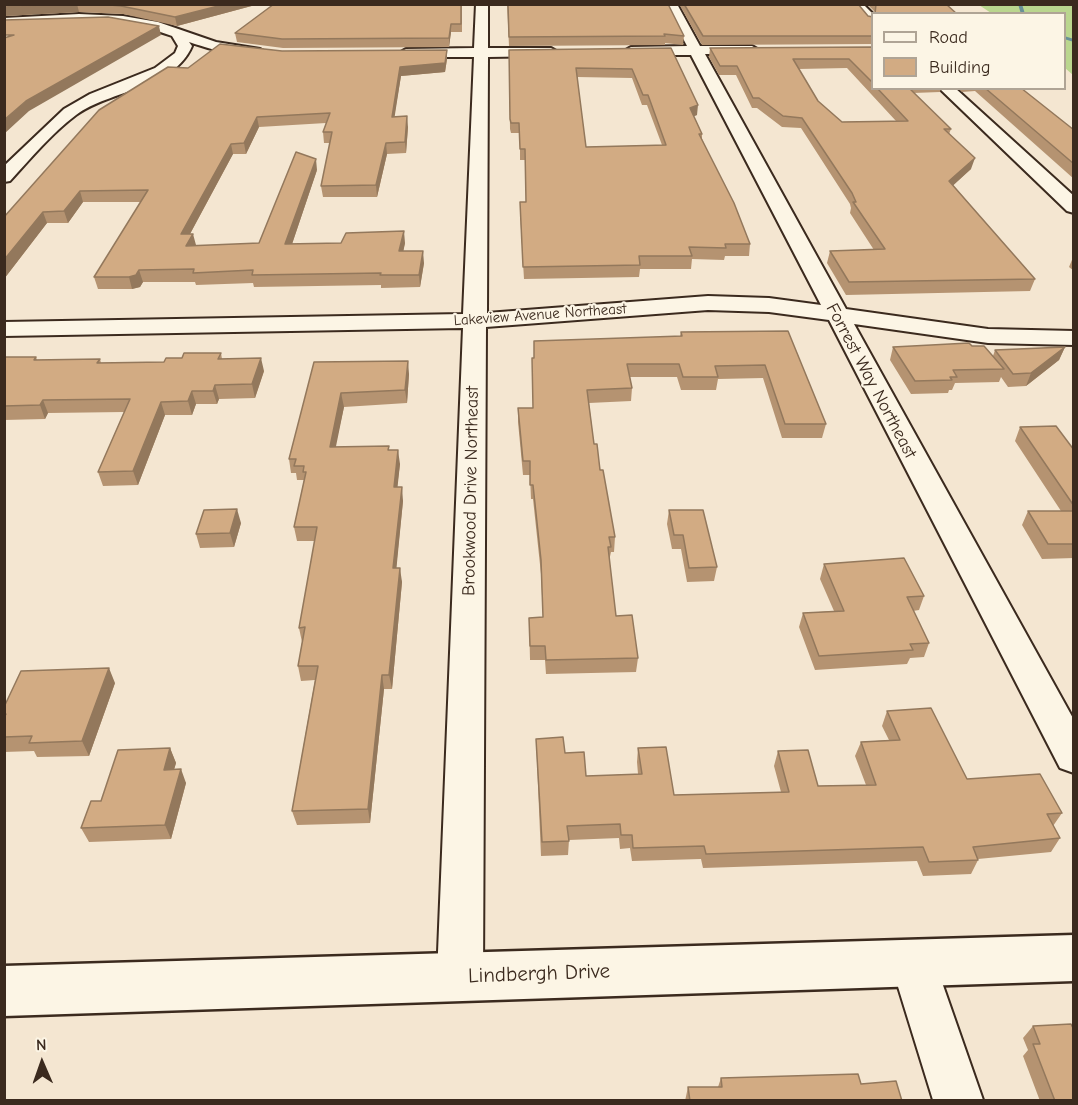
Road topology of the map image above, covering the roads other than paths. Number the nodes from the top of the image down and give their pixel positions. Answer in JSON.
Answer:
{"nodes":[{"id":1,"x":482,"y":4,"type":"edge"},
{"id":2,"x":671,"y":4,"type":"edge"},
{"id":3,"x":856,"y":4,"type":"edge"},
{"id":4,"x":79,"y":18,"type":"junction"},
{"id":5,"x":871,"y":18,"type":"edge"},
{"id":6,"x":4,"y":22,"type":"edge"},
{"id":7,"x":26,"y":34,"type":"edge"},
{"id":8,"x":178,"y":34,"type":"junction"},
{"id":9,"x":766,"y":50,"type":"edge"},
{"id":10,"x":695,"y":51,"type":"junction"},
{"id":11,"x":564,"y":52,"type":"edge"},
{"id":12,"x":612,"y":52,"type":"edge"},
{"id":13,"x":271,"y":53,"type":"edge"},
{"id":14,"x":386,"y":53,"type":"edge"},
{"id":15,"x":481,"y":53,"type":"junction"},
{"id":16,"x":948,"y":90,"type":"edge"},
{"id":17,"x":4,"y":177,"type":"edge"},
{"id":18,"x":1074,"y":207,"type":"edge"},
{"id":19,"x":835,"y":315,"type":"junction"},
{"id":20,"x":475,"y":321,"type":"junction"},
{"id":21,"x":4,"y":330,"type":"edge"},
{"id":22,"x":1074,"y":338,"type":"edge"},
{"id":23,"x":1074,"y":757,"type":"edge"},
{"id":24,"x":1074,"y":958,"type":"edge"},
{"id":25,"x":914,"y":964,"type":"junction"},
{"id":26,"x":460,"y":977,"type":"junction"},
{"id":27,"x":4,"y":991,"type":"edge"},
{"id":28,"x":958,"y":1101,"type":"edge"}],
"edges":[{"from":1,"to":15,"type":"street","name":"Brookwood Drive Northeast"},
{"from":2,"to":10,"type":"street","name":"Forrest Way Northeast"},
{"from":3,"to":5,"type":"street"},
{"from":4,"to":6,"type":"street"},
{"from":4,"to":7,"type":"street"},
{"from":4,"to":8,"type":"street"},
{"from":8,"to":13,"type":"street"},
{"from":8,"to":17,"type":"street"},
{"from":9,"to":10,"type":"street"},
{"from":10,"to":12,"type":"street"},
{"from":10,"to":19,"type":"street","name":"Forrest Way Northeast"},
{"from":11,"to":15,"type":"street"},
{"from":14,"to":15,"type":"street"},
{"from":15,"to":20,"type":"street","name":"Brookwood Drive Northeast"},
{"from":16,"to":18,"type":"street"},
{"from":19,"to":20,"type":"street","name":"Lakeview Avenue Northeast"},
{"from":19,"to":22,"type":"street","name":"Lakeview Avenue Northeast"},
{"from":19,"to":23,"type":"street","name":"Forrest Way Northeast"},
{"from":20,"to":21,"type":"street","name":"Lakeview Avenue Northeast"},
{"from":20,"to":26,"type":"street","name":"Brookwood Drive Northeast"},
{"from":24,"to":25,"type":"main road","name":"Lindbergh Drive"},
{"from":25,"to":26,"type":"main road","name":"Lindbergh Drive"},
{"from":25,"to":28,"type":"street"},
{"from":26,"to":27,"type":"main road","name":"Lindbergh Drive"}]}
